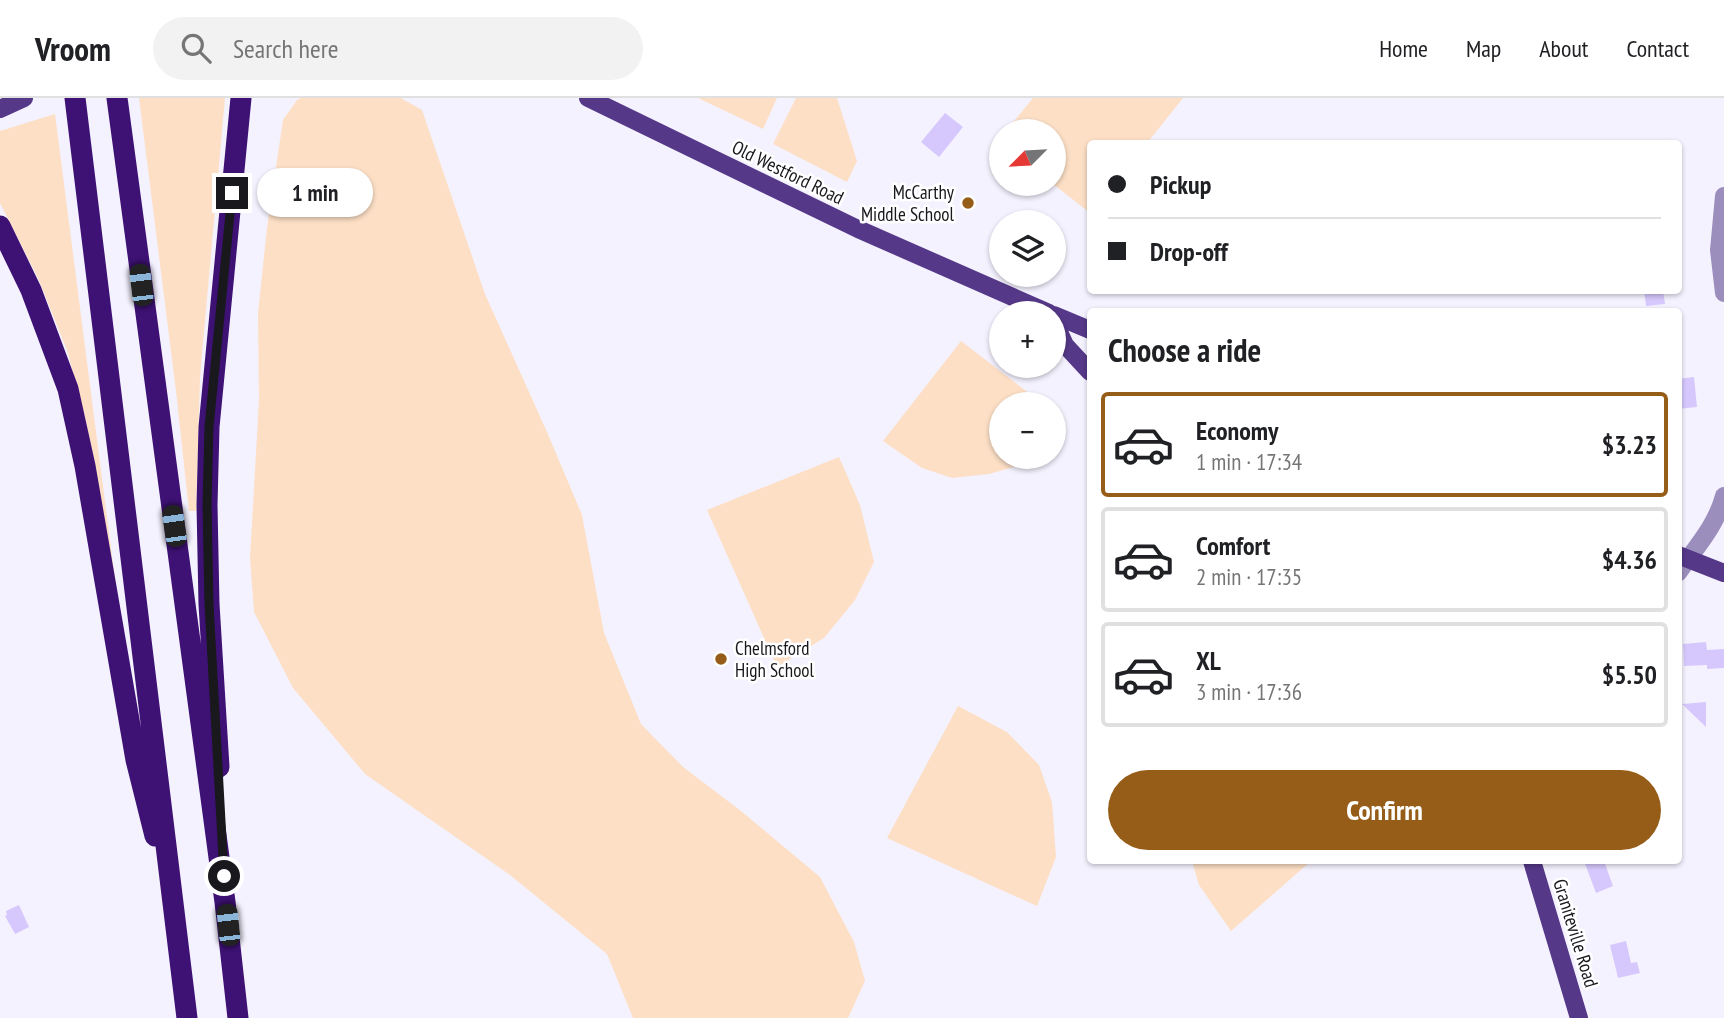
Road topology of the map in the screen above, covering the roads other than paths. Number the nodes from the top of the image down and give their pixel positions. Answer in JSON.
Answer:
{"nodes":[{"id":1,"x":24,"y":98,"type":"edge"},
{"id":2,"x":75,"y":98,"type":"edge"},
{"id":3,"x":117,"y":98,"type":"edge"},
{"id":4,"x":241,"y":98,"type":"edge"},
{"id":5,"x":588,"y":98,"type":"edge"},
{"id":6,"x":0,"y":109,"type":"edge"},
{"id":7,"x":1724,"y":196,"type":"edge"},
{"id":8,"x":0,"y":226,"type":"edge"},
{"id":9,"x":1724,"y":293,"type":"edge"},
{"id":10,"x":1022,"y":301,"type":"edge"},
{"id":11,"x":1066,"y":320,"type":"edge"},
{"id":12,"x":1087,"y":329,"type":"edge"},
{"id":13,"x":1066,"y":346,"type":"edge"},
{"id":14,"x":1087,"y":369,"type":"edge"},
{"id":15,"x":1724,"y":496,"type":"edge"},
{"id":16,"x":1682,"y":562,"type":"edge"},
{"id":17,"x":1724,"y":573,"type":"edge"},
{"id":18,"x":1533,"y":864,"type":"edge"},
{"id":19,"x":225,"y":902,"type":"junction"},
{"id":20,"x":177,"y":926,"type":"junction"},
{"id":21,"x":187,"y":1018,"type":"edge"},
{"id":22,"x":238,"y":1018,"type":"edge"},
{"id":23,"x":1579,"y":1018,"type":"edge"}],
"edges":[{"from":1,"to":6,"type":"main road"},
{"from":2,"to":20,"type":"highway"},
{"from":3,"to":19,"type":"highway"},
{"from":4,"to":19,"type":"highway"},
{"from":5,"to":10,"type":"main road","name":"Old Westford Road"},
{"from":7,"to":9,"type":"street"},
{"from":8,"to":20,"type":"highway"},
{"from":11,"to":12,"type":"main road","name":"Old Westford Road"},
{"from":13,"to":14,"type":"main road"},
{"from":15,"to":16,"type":"street"},
{"from":16,"to":17,"type":"main road"},
{"from":18,"to":23,"type":"main road","name":"Graniteville Road"},
{"from":19,"to":22,"type":"highway"},
{"from":20,"to":21,"type":"highway"}]}
